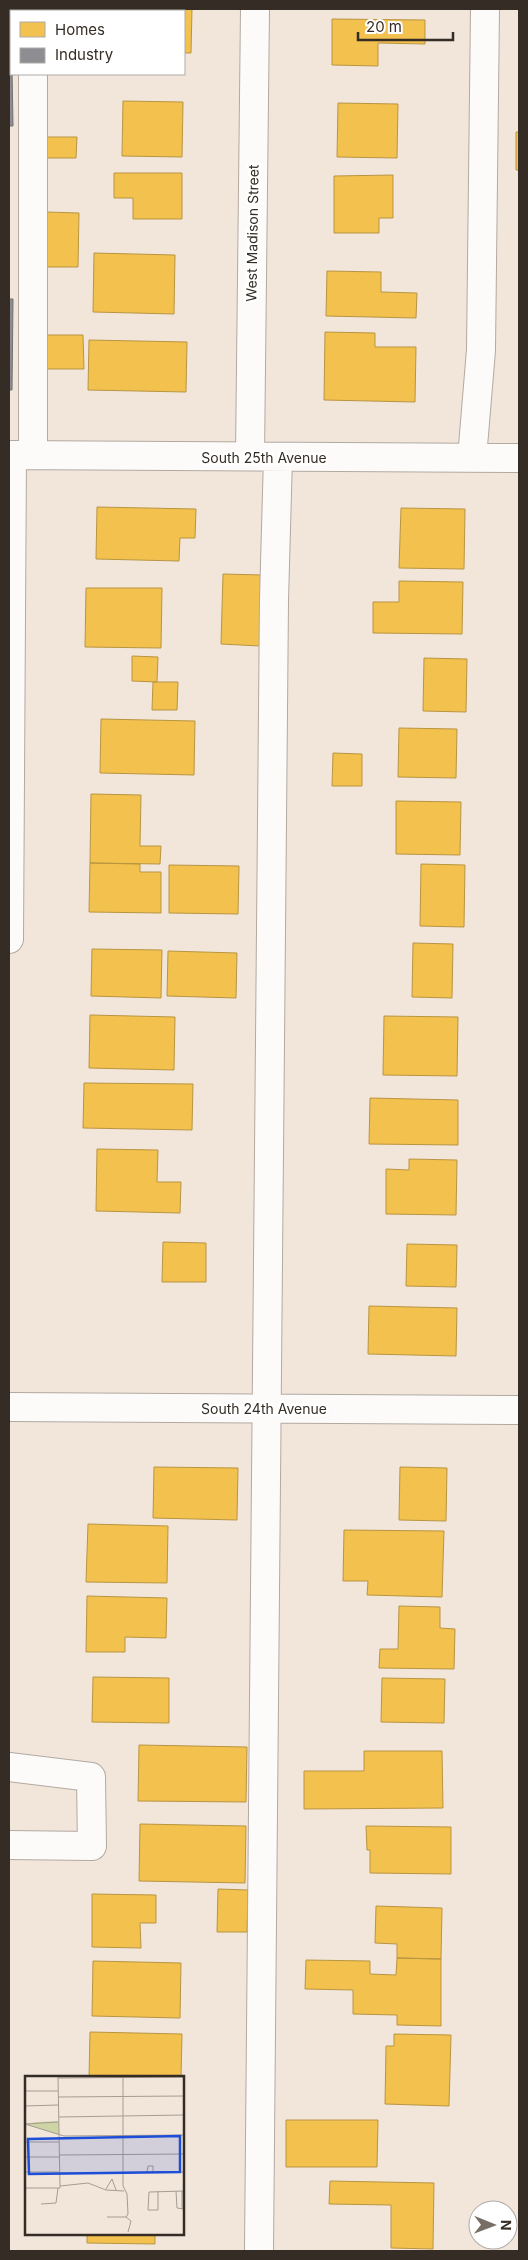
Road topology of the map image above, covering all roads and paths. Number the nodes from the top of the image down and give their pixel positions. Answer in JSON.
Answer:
{"nodes":[{"id":1,"x":255,"y":9,"type":"edge"},
{"id":2,"x":485,"y":9,"type":"edge"},
{"id":3,"x":33,"y":75,"type":"edge"},
{"id":4,"x":18,"y":455,"type":"edge"},
{"id":5,"x":250,"y":456,"type":"junction"},
{"id":6,"x":278,"y":456,"type":"junction"},
{"id":7,"x":472,"y":458,"type":"junction"},
{"id":8,"x":519,"y":458,"type":"edge"},
{"id":9,"x":9,"y":939,"type":"edge"},
{"id":10,"x":9,"y":1407,"type":"edge"},
{"id":11,"x":266,"y":1408,"type":"junction"},
{"id":12,"x":519,"y":1410,"type":"edge"},
{"id":13,"x":9,"y":1767,"type":"edge"},
{"id":14,"x":9,"y":1845,"type":"edge"},
{"id":15,"x":259,"y":2251,"type":"edge"}],
"edges":[{"from":1,"to":5,"type":"street","name":"West Madison Street"},
{"from":2,"to":7,"type":"street"},
{"from":3,"to":4,"type":"street"},
{"from":4,"to":5,"type":"street","name":"South 25th Avenue"},
{"from":4,"to":9,"type":"street"},
{"from":5,"to":6,"type":"street","name":"South 25th Avenue"},
{"from":6,"to":7,"type":"street","name":"South 25th Avenue"},
{"from":6,"to":11,"type":"street"},
{"from":7,"to":8,"type":"street","name":"South 25th Avenue"},
{"from":10,"to":11,"type":"street","name":"South 24th Avenue"},
{"from":11,"to":12,"type":"street","name":"South 24th Avenue"},
{"from":11,"to":15,"type":"street"},
{"from":13,"to":14,"type":"street"}]}
